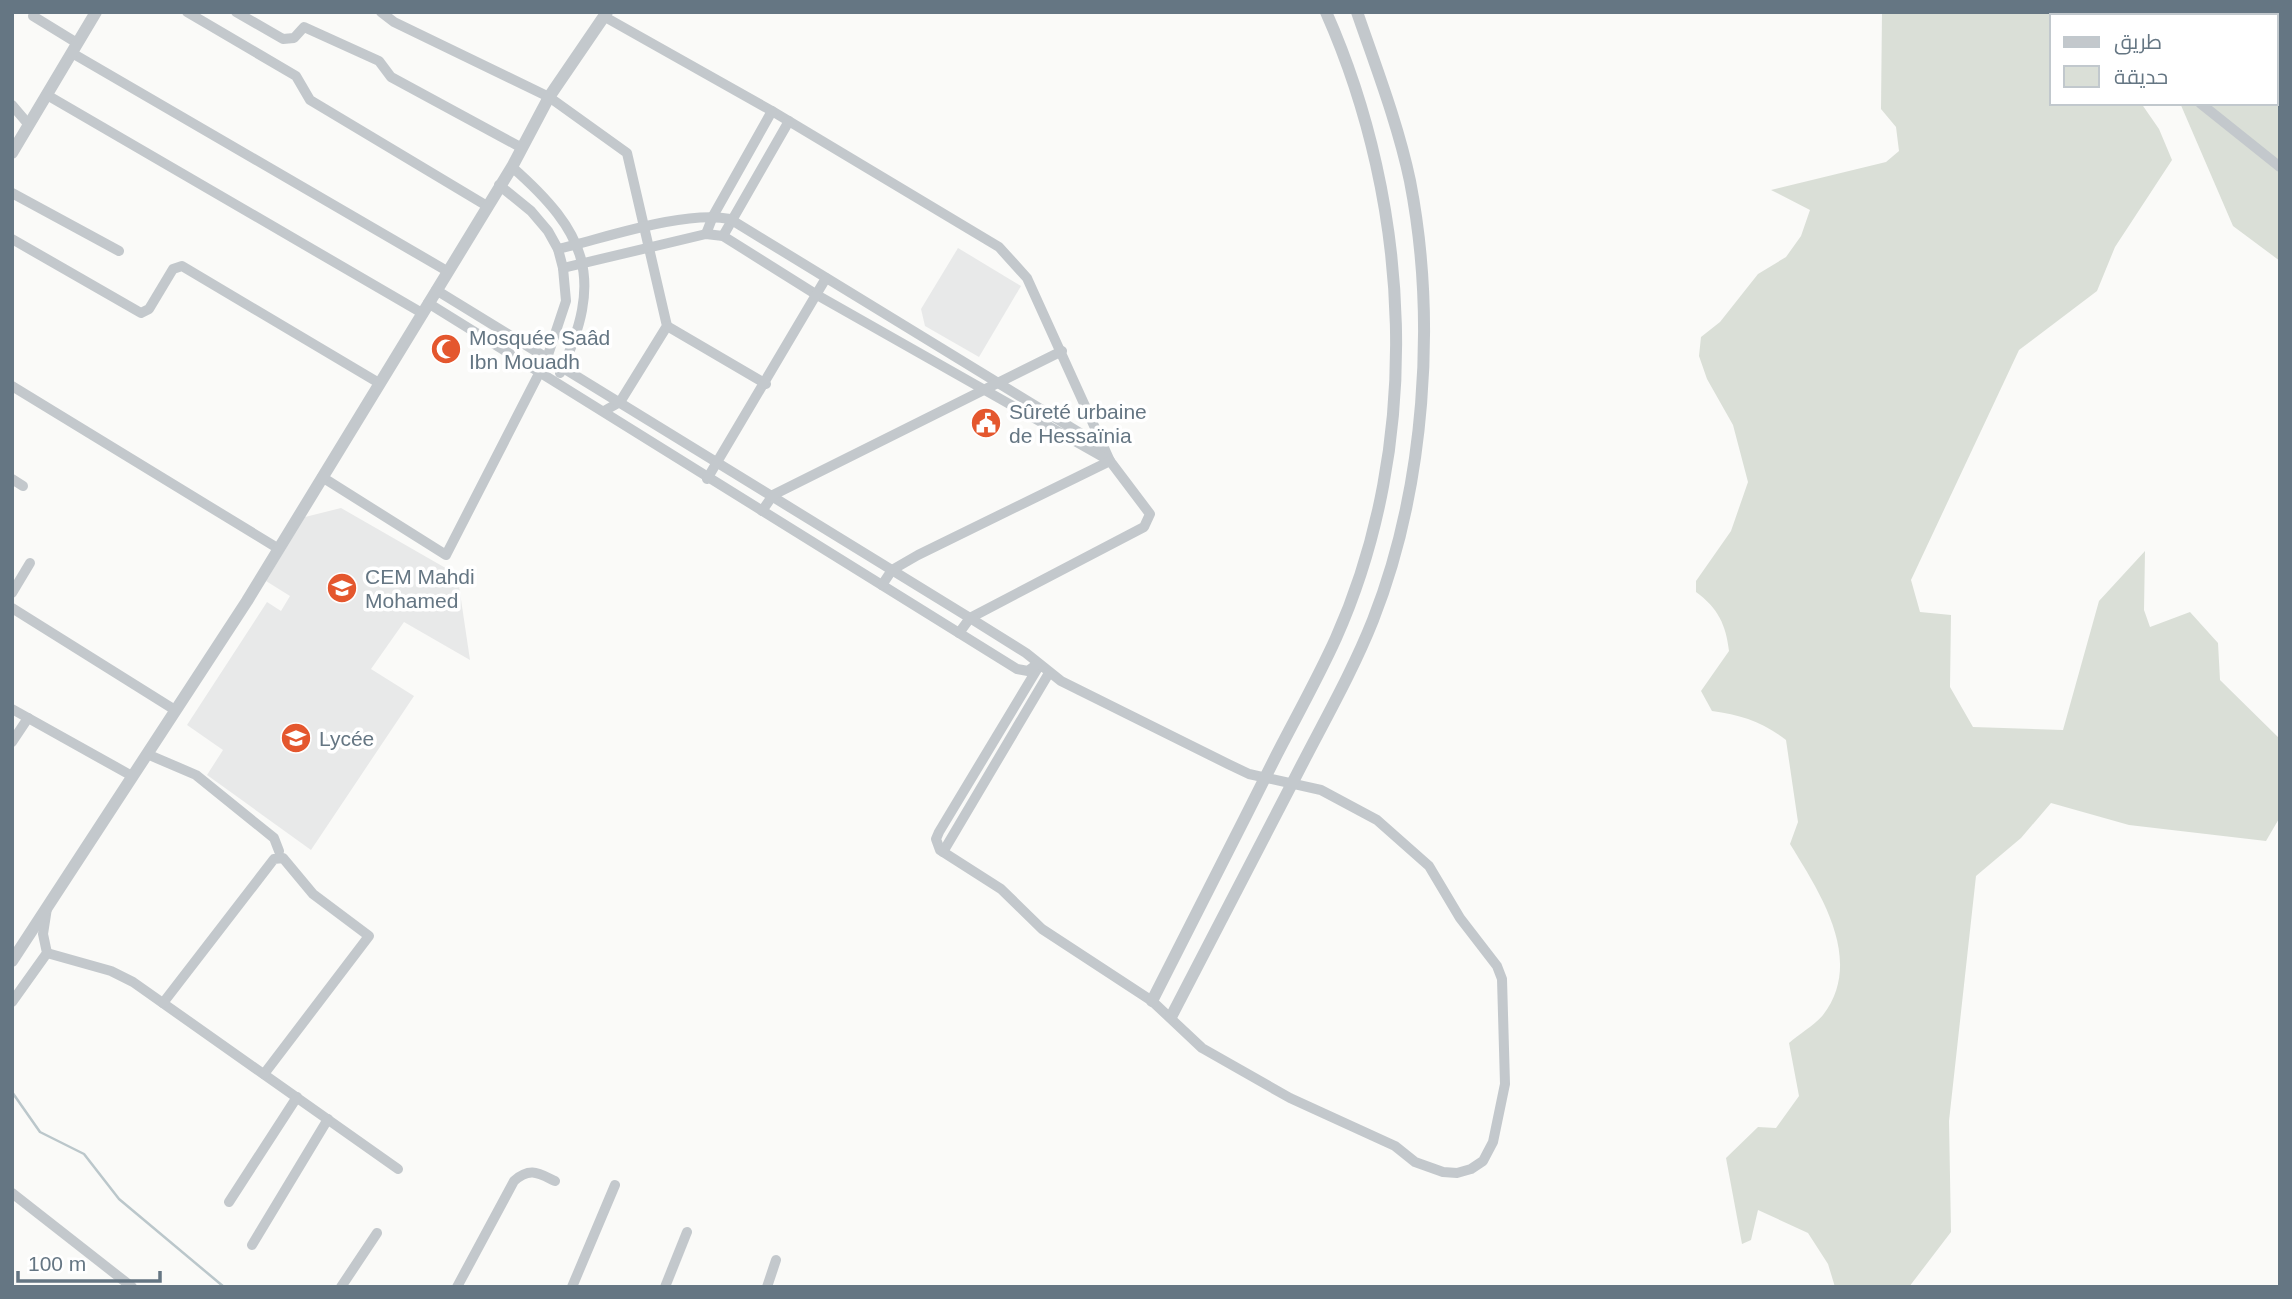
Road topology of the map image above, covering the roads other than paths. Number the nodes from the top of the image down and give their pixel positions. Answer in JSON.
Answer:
{"nodes":[{"id":1,"x":96,"y":12,"type":"edge"},
{"id":2,"x":187,"y":12,"type":"edge"},
{"id":3,"x":236,"y":12,"type":"edge"},
{"id":4,"x":381,"y":12,"type":"edge"},
{"id":5,"x":1326,"y":12,"type":"edge"},
{"id":6,"x":1357,"y":12,"type":"edge"},
{"id":7,"x":606,"y":15,"type":"edge"},
{"id":8,"x":33,"y":16,"type":"dead end"},
{"id":9,"x":74,"y":48,"type":"junction"},
{"id":10,"x":47,"y":95,"type":"junction"},
{"id":11,"x":549,"y":97,"type":"junction"},
{"id":12,"x":12,"y":105,"type":"edge"},
{"id":13,"x":2202,"y":105,"type":"edge"},
{"id":14,"x":772,"y":111,"type":"junction"},
{"id":15,"x":789,"y":121,"type":"junction"},
{"id":16,"x":29,"y":125,"type":"junction"},
{"id":17,"x":522,"y":148,"type":"junction"},
{"id":18,"x":12,"y":153,"type":"edge"},
{"id":19,"x":512,"y":167,"type":"junction"},
{"id":20,"x":2280,"y":167,"type":"edge"},
{"id":21,"x":499,"y":185,"type":"junction"},
{"id":22,"x":12,"y":193,"type":"edge"},
{"id":23,"x":487,"y":206,"type":"junction"},
{"id":24,"x":713,"y":216,"type":"junction"},
{"id":25,"x":730,"y":219,"type":"junction"},
{"id":26,"x":645,"y":227,"type":"junction"},
{"id":27,"x":706,"y":234,"type":"junction"},
{"id":28,"x":723,"y":236,"type":"junction"},
{"id":29,"x":12,"y":239,"type":"edge"},
{"id":30,"x":577,"y":244,"type":"junction"},
{"id":31,"x":649,"y":247,"type":"junction"},
{"id":32,"x":558,"y":248,"type":"junction"},
{"id":33,"x":119,"y":251,"type":"dead end"},
{"id":34,"x":582,"y":263,"type":"junction"},
{"id":35,"x":563,"y":268,"type":"junction"},
{"id":36,"x":447,"y":271,"type":"junction"},
{"id":37,"x":826,"y":278,"type":"junction"},
{"id":38,"x":436,"y":290,"type":"junction"},
{"id":39,"x":817,"y":295,"type":"junction"},
{"id":40,"x":425,"y":308,"type":"junction"},
{"id":41,"x":667,"y":326,"type":"junction"},
{"id":42,"x":1062,"y":351,"type":"junction"},
{"id":43,"x":547,"y":358,"type":"junction"},
{"id":44,"x":563,"y":367,"type":"junction"},
{"id":45,"x":540,"y":372,"type":"junction"},
{"id":46,"x":556,"y":382,"type":"junction"},
{"id":47,"x":997,"y":382,"type":"junction"},
{"id":48,"x":379,"y":383,"type":"junction"},
{"id":49,"x":766,"y":384,"type":"junction"},
{"id":50,"x":12,"y":386,"type":"edge"},
{"id":51,"x":983,"y":389,"type":"junction"},
{"id":52,"x":620,"y":402,"type":"junction"},
{"id":53,"x":604,"y":411,"type":"junction"},
{"id":54,"x":1104,"y":455,"type":"junction"},
{"id":55,"x":719,"y":462,"type":"junction"},
{"id":56,"x":322,"y":477,"type":"junction"},
{"id":57,"x":12,"y":479,"type":"edge"},
{"id":58,"x":707,"y":479,"type":"junction"},
{"id":59,"x":23,"y":486,"type":"dead end"},
{"id":60,"x":773,"y":495,"type":"junction"},
{"id":61,"x":762,"y":512,"type":"junction"},
{"id":62,"x":279,"y":549,"type":"junction"},
{"id":63,"x":30,"y":562,"type":"dead end"},
{"id":64,"x":892,"y":570,"type":"junction"},
{"id":65,"x":881,"y":585,"type":"junction"},
{"id":66,"x":12,"y":593,"type":"edge"},
{"id":67,"x":12,"y":608,"type":"edge"},
{"id":68,"x":970,"y":618,"type":"junction"},
{"id":69,"x":959,"y":634,"type":"junction"},
{"id":70,"x":1038,"y":665,"type":"junction"},
{"id":71,"x":1049,"y":673,"type":"junction"},
{"id":72,"x":12,"y":709,"type":"edge"},
{"id":73,"x":175,"y":710,"type":"junction"},
{"id":74,"x":28,"y":718,"type":"junction"},
{"id":75,"x":12,"y":742,"type":"edge"},
{"id":76,"x":991,"y":746,"type":"junction"},
{"id":77,"x":147,"y":754,"type":"junction"},
{"id":78,"x":1002,"y":754,"type":"junction"},
{"id":79,"x":132,"y":776,"type":"junction"},
{"id":80,"x":1265,"y":778,"type":"junction"},
{"id":81,"x":1292,"y":783,"type":"junction"},
{"id":82,"x":279,"y":851,"type":"dead end"},
{"id":83,"x":943,"y":852,"type":"junction"},
{"id":84,"x":48,"y":905,"type":"junction"},
{"id":85,"x":47,"y":953,"type":"junction"},
{"id":86,"x":12,"y":961,"type":"edge"},
{"id":87,"x":1152,"y":1001,"type":"junction"},
{"id":88,"x":12,"y":1003,"type":"edge"},
{"id":89,"x":163,"y":1003,"type":"junction"},
{"id":90,"x":1171,"y":1017,"type":"junction"},
{"id":91,"x":264,"y":1074,"type":"junction"},
{"id":92,"x":297,"y":1097,"type":"junction"},
{"id":93,"x":328,"y":1119,"type":"junction"},
{"id":94,"x":398,"y":1169,"type":"dead end"},
{"id":95,"x":555,"y":1181,"type":"dead end"},
{"id":96,"x":615,"y":1185,"type":"dead end"},
{"id":97,"x":12,"y":1193,"type":"edge"},
{"id":98,"x":229,"y":1202,"type":"dead end"},
{"id":99,"x":687,"y":1232,"type":"dead end"},
{"id":100,"x":377,"y":1233,"type":"dead end"},
{"id":101,"x":252,"y":1245,"type":"dead end"},
{"id":102,"x":776,"y":1260,"type":"dead end"},
{"id":103,"x":132,"y":1287,"type":"edge"},
{"id":104,"x":341,"y":1287,"type":"edge"},
{"id":105,"x":457,"y":1287,"type":"edge"},
{"id":106,"x":572,"y":1287,"type":"edge"},
{"id":107,"x":665,"y":1287,"type":"edge"},
{"id":108,"x":767,"y":1287,"type":"edge"}],
"edges":[{"from":1,"to":9,"type":"street"},
{"from":2,"to":23,"type":"street"},
{"from":3,"to":17,"type":"street"},
{"from":4,"to":11,"type":"street"},
{"from":5,"to":80,"type":"street"},
{"from":6,"to":81,"type":"street"},
{"from":7,"to":11,"type":"street"},
{"from":7,"to":14,"type":"street"},
{"from":8,"to":9,"type":"street"},
{"from":9,"to":10,"type":"street"},
{"from":9,"to":36,"type":"street"},
{"from":10,"to":16,"type":"street"},
{"from":10,"to":40,"type":"street"},
{"from":11,"to":17,"type":"street"},
{"from":11,"to":26,"type":"street"},
{"from":12,"to":16,"type":"street"},
{"from":13,"to":20,"type":"street"},
{"from":14,"to":15,"type":"street"},
{"from":14,"to":24,"type":"street"},
{"from":15,"to":25,"type":"street"},
{"from":15,"to":42,"type":"street"},
{"from":16,"to":18,"type":"street"},
{"from":17,"to":19,"type":"street"},
{"from":19,"to":21,"type":"street"},
{"from":19,"to":30,"type":"street"},
{"from":21,"to":23,"type":"street"},
{"from":21,"to":32,"type":"street"},
{"from":22,"to":33,"type":"street"},
{"from":23,"to":36,"type":"street"},
{"from":24,"to":25,"type":"street"},
{"from":24,"to":26,"type":"street"},
{"from":24,"to":27,"type":"street"},
{"from":25,"to":28,"type":"street"},
{"from":25,"to":37,"type":"street"},
{"from":26,"to":30,"type":"street"},
{"from":26,"to":31,"type":"street"},
{"from":27,"to":28,"type":"street"},
{"from":27,"to":31,"type":"street"},
{"from":28,"to":39,"type":"street"},
{"from":29,"to":48,"type":"street"},
{"from":30,"to":32,"type":"street"},
{"from":30,"to":34,"type":"street"},
{"from":31,"to":34,"type":"street"},
{"from":31,"to":41,"type":"street"},
{"from":32,"to":35,"type":"street"},
{"from":34,"to":35,"type":"street"},
{"from":34,"to":44,"type":"street"},
{"from":35,"to":43,"type":"street"},
{"from":36,"to":38,"type":"street"},
{"from":37,"to":39,"type":"street"},
{"from":37,"to":47,"type":"street"},
{"from":38,"to":40,"type":"street"},
{"from":38,"to":43,"type":"street"},
{"from":39,"to":49,"type":"street"},
{"from":39,"to":51,"type":"street"},
{"from":40,"to":45,"type":"street"},
{"from":40,"to":48,"type":"street"},
{"from":41,"to":49,"type":"street"},
{"from":41,"to":52,"type":"street"},
{"from":42,"to":47,"type":"street"},
{"from":42,"to":54,"type":"street"},
{"from":43,"to":44,"type":"street"},
{"from":43,"to":45,"type":"street"},
{"from":44,"to":46,"type":"street"},
{"from":44,"to":52,"type":"street"},
{"from":45,"to":46,"type":"street"},
{"from":45,"to":56,"type":"street"},
{"from":46,"to":53,"type":"street"},
{"from":47,"to":51,"type":"street"},
{"from":47,"to":54,"type":"street"},
{"from":48,"to":56,"type":"street"},
{"from":49,"to":55,"type":"street"},
{"from":50,"to":62,"type":"street"},
{"from":51,"to":54,"type":"street"},
{"from":51,"to":60,"type":"street"},
{"from":52,"to":53,"type":"street"},
{"from":52,"to":55,"type":"street"},
{"from":53,"to":58,"type":"street"},
{"from":54,"to":64,"type":"street"},
{"from":54,"to":68,"type":"street"},
{"from":55,"to":58,"type":"street"},
{"from":55,"to":60,"type":"street"},
{"from":56,"to":62,"type":"street"},
{"from":57,"to":59,"type":"street"},
{"from":58,"to":61,"type":"street"},
{"from":60,"to":61,"type":"street"},
{"from":60,"to":64,"type":"street"},
{"from":61,"to":65,"type":"street"},
{"from":62,"to":73,"type":"street"},
{"from":63,"to":66,"type":"street"},
{"from":64,"to":65,"type":"street"},
{"from":64,"to":68,"type":"street"},
{"from":65,"to":69,"type":"street"},
{"from":67,"to":73,"type":"street"},
{"from":68,"to":69,"type":"street"},
{"from":68,"to":70,"type":"street"},
{"from":69,"to":70,"type":"street"},
{"from":70,"to":71,"type":"street"},
{"from":70,"to":76,"type":"street"},
{"from":71,"to":78,"type":"street"},
{"from":71,"to":80,"type":"street"},
{"from":72,"to":74,"type":"street"},
{"from":73,"to":77,"type":"street"},
{"from":74,"to":75,"type":"street"},
{"from":74,"to":79,"type":"street"},
{"from":76,"to":78,"type":"street"},
{"from":76,"to":83,"type":"street"},
{"from":77,"to":79,"type":"street"},
{"from":77,"to":82,"type":"street"},
{"from":78,"to":83,"type":"street"},
{"from":79,"to":84,"type":"street"},
{"from":80,"to":81,"type":"street"},
{"from":80,"to":87,"type":"street"},
{"from":81,"to":90,"type":"street"},
{"from":81,"to":90,"type":"street"},
{"from":83,"to":87,"type":"street"},
{"from":84,"to":85,"type":"street"},
{"from":84,"to":86,"type":"street"},
{"from":85,"to":88,"type":"street"},
{"from":85,"to":89,"type":"street"},
{"from":87,"to":90,"type":"street"},
{"from":89,"to":91,"type":"street"},
{"from":89,"to":91,"type":"street"},
{"from":91,"to":92,"type":"street"},
{"from":92,"to":93,"type":"street"},
{"from":92,"to":98,"type":"street"},
{"from":93,"to":94,"type":"street"},
{"from":93,"to":101,"type":"street"},
{"from":95,"to":105,"type":"street"},
{"from":96,"to":106,"type":"street"},
{"from":97,"to":103,"type":"street"},
{"from":99,"to":107,"type":"street"},
{"from":100,"to":104,"type":"street"},
{"from":102,"to":108,"type":"street"}]}
